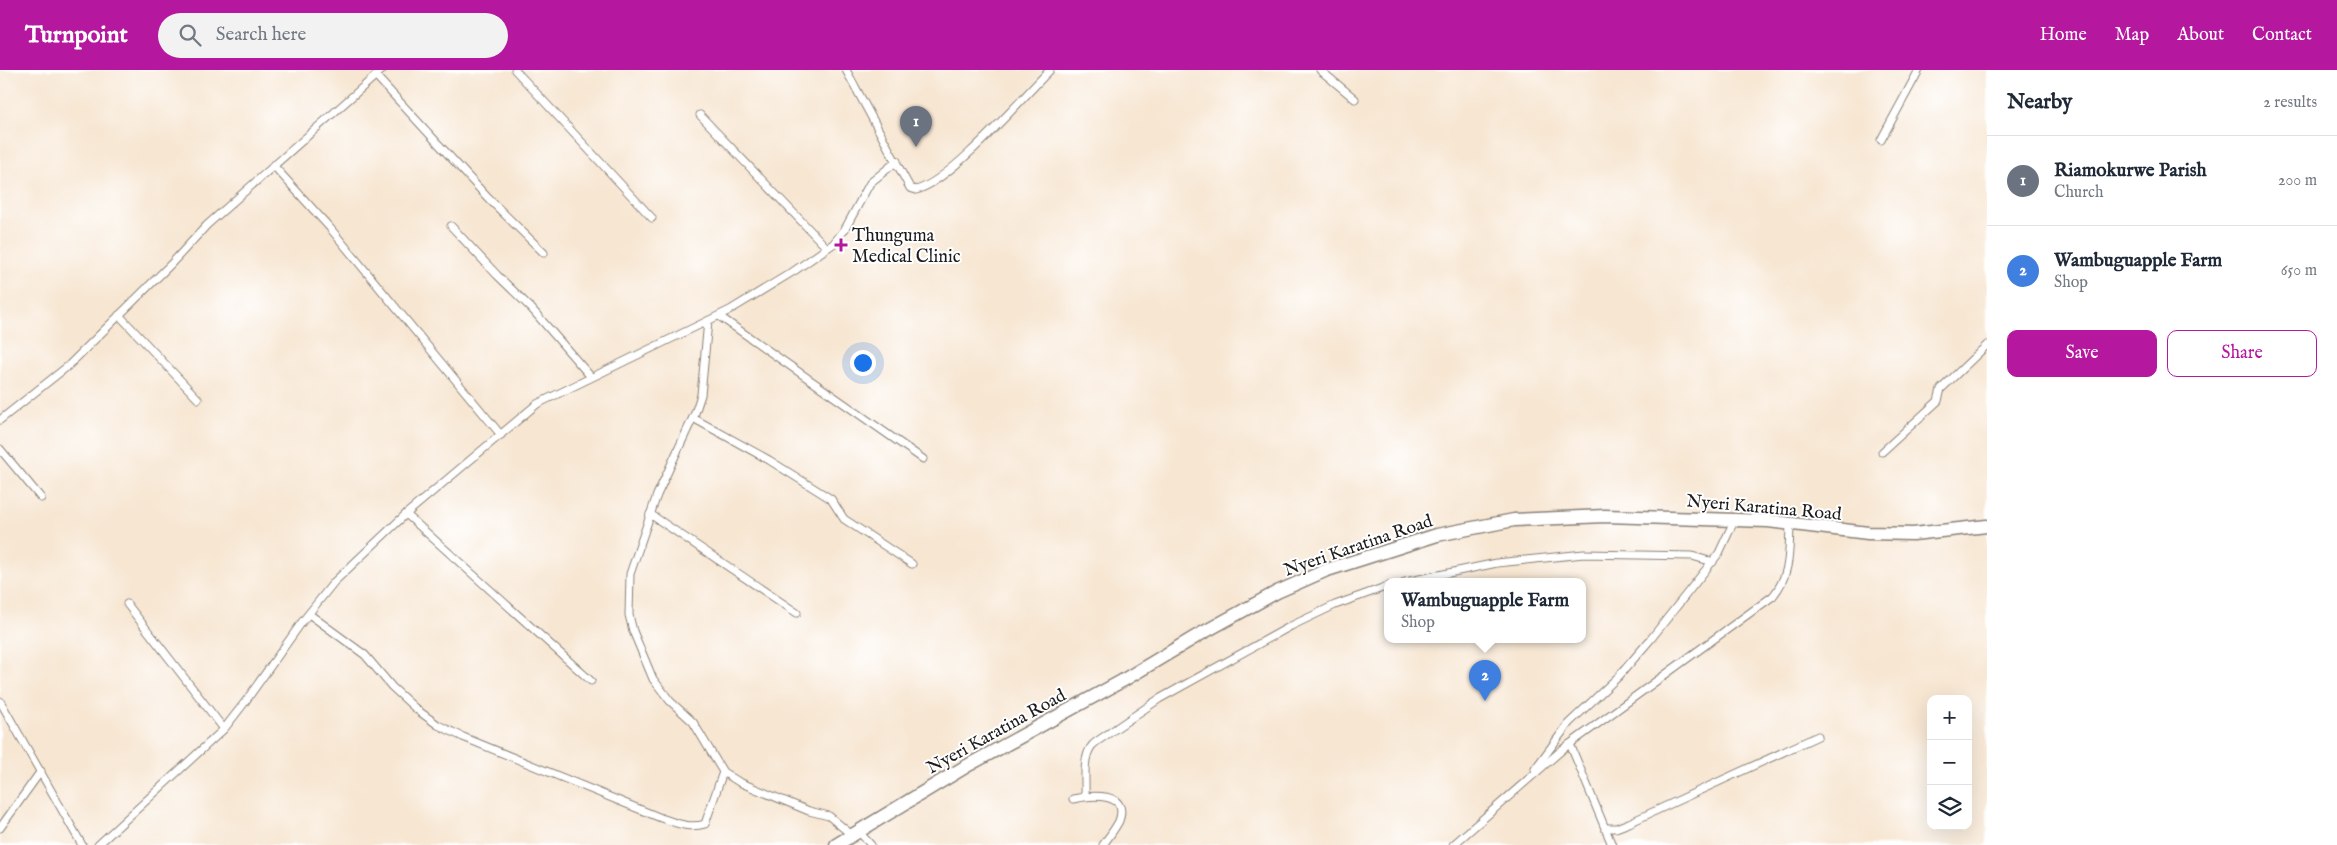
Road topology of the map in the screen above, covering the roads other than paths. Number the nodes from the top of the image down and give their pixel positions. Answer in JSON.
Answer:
{"nodes":[{"id":1,"x":382,"y":70,"type":"edge"},
{"id":2,"x":515,"y":70,"type":"edge"},
{"id":3,"x":846,"y":70,"type":"edge"},
{"id":4,"x":1320,"y":70,"type":"edge"},
{"id":5,"x":1919,"y":70,"type":"edge"},
{"id":6,"x":1045,"y":72,"type":"edge"},
{"id":7,"x":376,"y":76,"type":"junction"},
{"id":8,"x":1355,"y":100,"type":"dead end"},
{"id":9,"x":700,"y":115,"type":"dead end"},
{"id":10,"x":1881,"y":140,"type":"dead end"},
{"id":11,"x":897,"y":161,"type":"junction"},
{"id":12,"x":273,"y":165,"type":"junction"},
{"id":13,"x":652,"y":218,"type":"dead end"},
{"id":14,"x":451,"y":226,"type":"dead end"},
{"id":15,"x":827,"y":248,"type":"junction"},
{"id":16,"x":544,"y":253,"type":"dead end"},
{"id":17,"x":119,"y":315,"type":"junction"},
{"id":18,"x":718,"y":316,"type":"junction"},
{"id":19,"x":708,"y":321,"type":"junction"},
{"id":20,"x":1987,"y":345,"type":"edge"},
{"id":21,"x":591,"y":377,"type":"junction"},
{"id":22,"x":198,"y":399,"type":"dead end"},
{"id":23,"x":693,"y":418,"type":"junction"},
{"id":24,"x":0,"y":420,"type":"edge"},
{"id":25,"x":501,"y":435,"type":"junction"},
{"id":26,"x":0,"y":449,"type":"edge"},
{"id":27,"x":1882,"y":452,"type":"dead end"},
{"id":28,"x":923,"y":459,"type":"dead end"},
{"id":29,"x":41,"y":498,"type":"dead end"},
{"id":30,"x":406,"y":514,"type":"junction"},
{"id":31,"x":650,"y":514,"type":"junction"},
{"id":32,"x":1735,"y":519,"type":"junction"},
{"id":33,"x":1790,"y":524,"type":"junction"},
{"id":34,"x":1987,"y":526,"type":"edge"},
{"id":35,"x":1712,"y":562,"type":"junction"},
{"id":36,"x":912,"y":564,"type":"dead end"},
{"id":37,"x":1423,"y":578,"type":"edge"},
{"id":38,"x":1384,"y":587,"type":"edge"},
{"id":39,"x":127,"y":604,"type":"dead end"},
{"id":40,"x":797,"y":613,"type":"dead end"},
{"id":41,"x":309,"y":614,"type":"junction"},
{"id":42,"x":591,"y":681,"type":"dead end"},
{"id":43,"x":0,"y":700,"type":"edge"},
{"id":44,"x":224,"y":729,"type":"junction"},
{"id":45,"x":1818,"y":736,"type":"dead end"},
{"id":46,"x":1570,"y":744,"type":"junction"},
{"id":47,"x":41,"y":771,"type":"junction"},
{"id":48,"x":723,"y":772,"type":"junction"},
{"id":49,"x":1527,"y":779,"type":"junction"},
{"id":50,"x":1085,"y":796,"type":"junction"},
{"id":51,"x":1074,"y":799,"type":"dead end"},
{"id":52,"x":0,"y":828,"type":"edge"},
{"id":53,"x":1605,"y":828,"type":"junction"},
{"id":54,"x":856,"y":834,"type":"junction"},
{"id":55,"x":82,"y":845,"type":"edge"},
{"id":56,"x":98,"y":845,"type":"edge"},
{"id":57,"x":836,"y":845,"type":"edge"},
{"id":58,"x":871,"y":845,"type":"edge"},
{"id":59,"x":1103,"y":845,"type":"edge"},
{"id":60,"x":1453,"y":845,"type":"edge"},
{"id":61,"x":1612,"y":845,"type":"edge"}],
"edges":[{"from":1,"to":7,"type":"street"},
{"from":2,"to":13,"type":"street"},
{"from":3,"to":11,"type":"street"},
{"from":4,"to":8,"type":"street"},
{"from":5,"to":10,"type":"street"},
{"from":6,"to":11,"type":"street"},
{"from":7,"to":12,"type":"street"},
{"from":7,"to":16,"type":"street"},
{"from":9,"to":15,"type":"street"},
{"from":11,"to":15,"type":"street"},
{"from":12,"to":17,"type":"street"},
{"from":12,"to":25,"type":"street"},
{"from":14,"to":21,"type":"street"},
{"from":15,"to":18,"type":"street"},
{"from":17,"to":22,"type":"street"},
{"from":17,"to":24,"type":"street"},
{"from":18,"to":19,"type":"street"},
{"from":18,"to":28,"type":"street"},
{"from":19,"to":21,"type":"street"},
{"from":19,"to":23,"type":"street"},
{"from":20,"to":27,"type":"street"},
{"from":21,"to":25,"type":"street"},
{"from":23,"to":31,"type":"street"},
{"from":23,"to":36,"type":"street"},
{"from":25,"to":30,"type":"street"},
{"from":26,"to":29,"type":"street"},
{"from":30,"to":41,"type":"street"},
{"from":30,"to":42,"type":"street"},
{"from":31,"to":40,"type":"street"},
{"from":31,"to":48,"type":"street"},
{"from":32,"to":33,"type":"highway","name":"Nyeri Karatina Road"},
{"from":32,"to":35,"type":"street"},
{"from":32,"to":54,"type":"highway","name":"Nyeri Karatina Road"},
{"from":33,"to":34,"type":"highway","name":"Nyeri Karatina Road"},
{"from":33,"to":46,"type":"street"},
{"from":35,"to":37,"type":"street"},
{"from":35,"to":49,"type":"street"},
{"from":38,"to":50,"type":"street"},
{"from":39,"to":44,"type":"street"},
{"from":41,"to":44,"type":"street"},
{"from":41,"to":48,"type":"street"},
{"from":43,"to":47,"type":"street"},
{"from":44,"to":56,"type":"street"},
{"from":45,"to":53,"type":"street"},
{"from":46,"to":49,"type":"street"},
{"from":46,"to":53,"type":"street"},
{"from":47,"to":52,"type":"street"},
{"from":47,"to":55,"type":"street"},
{"from":48,"to":54,"type":"street"},
{"from":49,"to":60,"type":"street"},
{"from":50,"to":51,"type":"street"},
{"from":50,"to":59,"type":"street"},
{"from":53,"to":61,"type":"street"},
{"from":54,"to":57,"type":"highway","name":"Nyeri Karatina Road"},
{"from":54,"to":58,"type":"street"}]}
